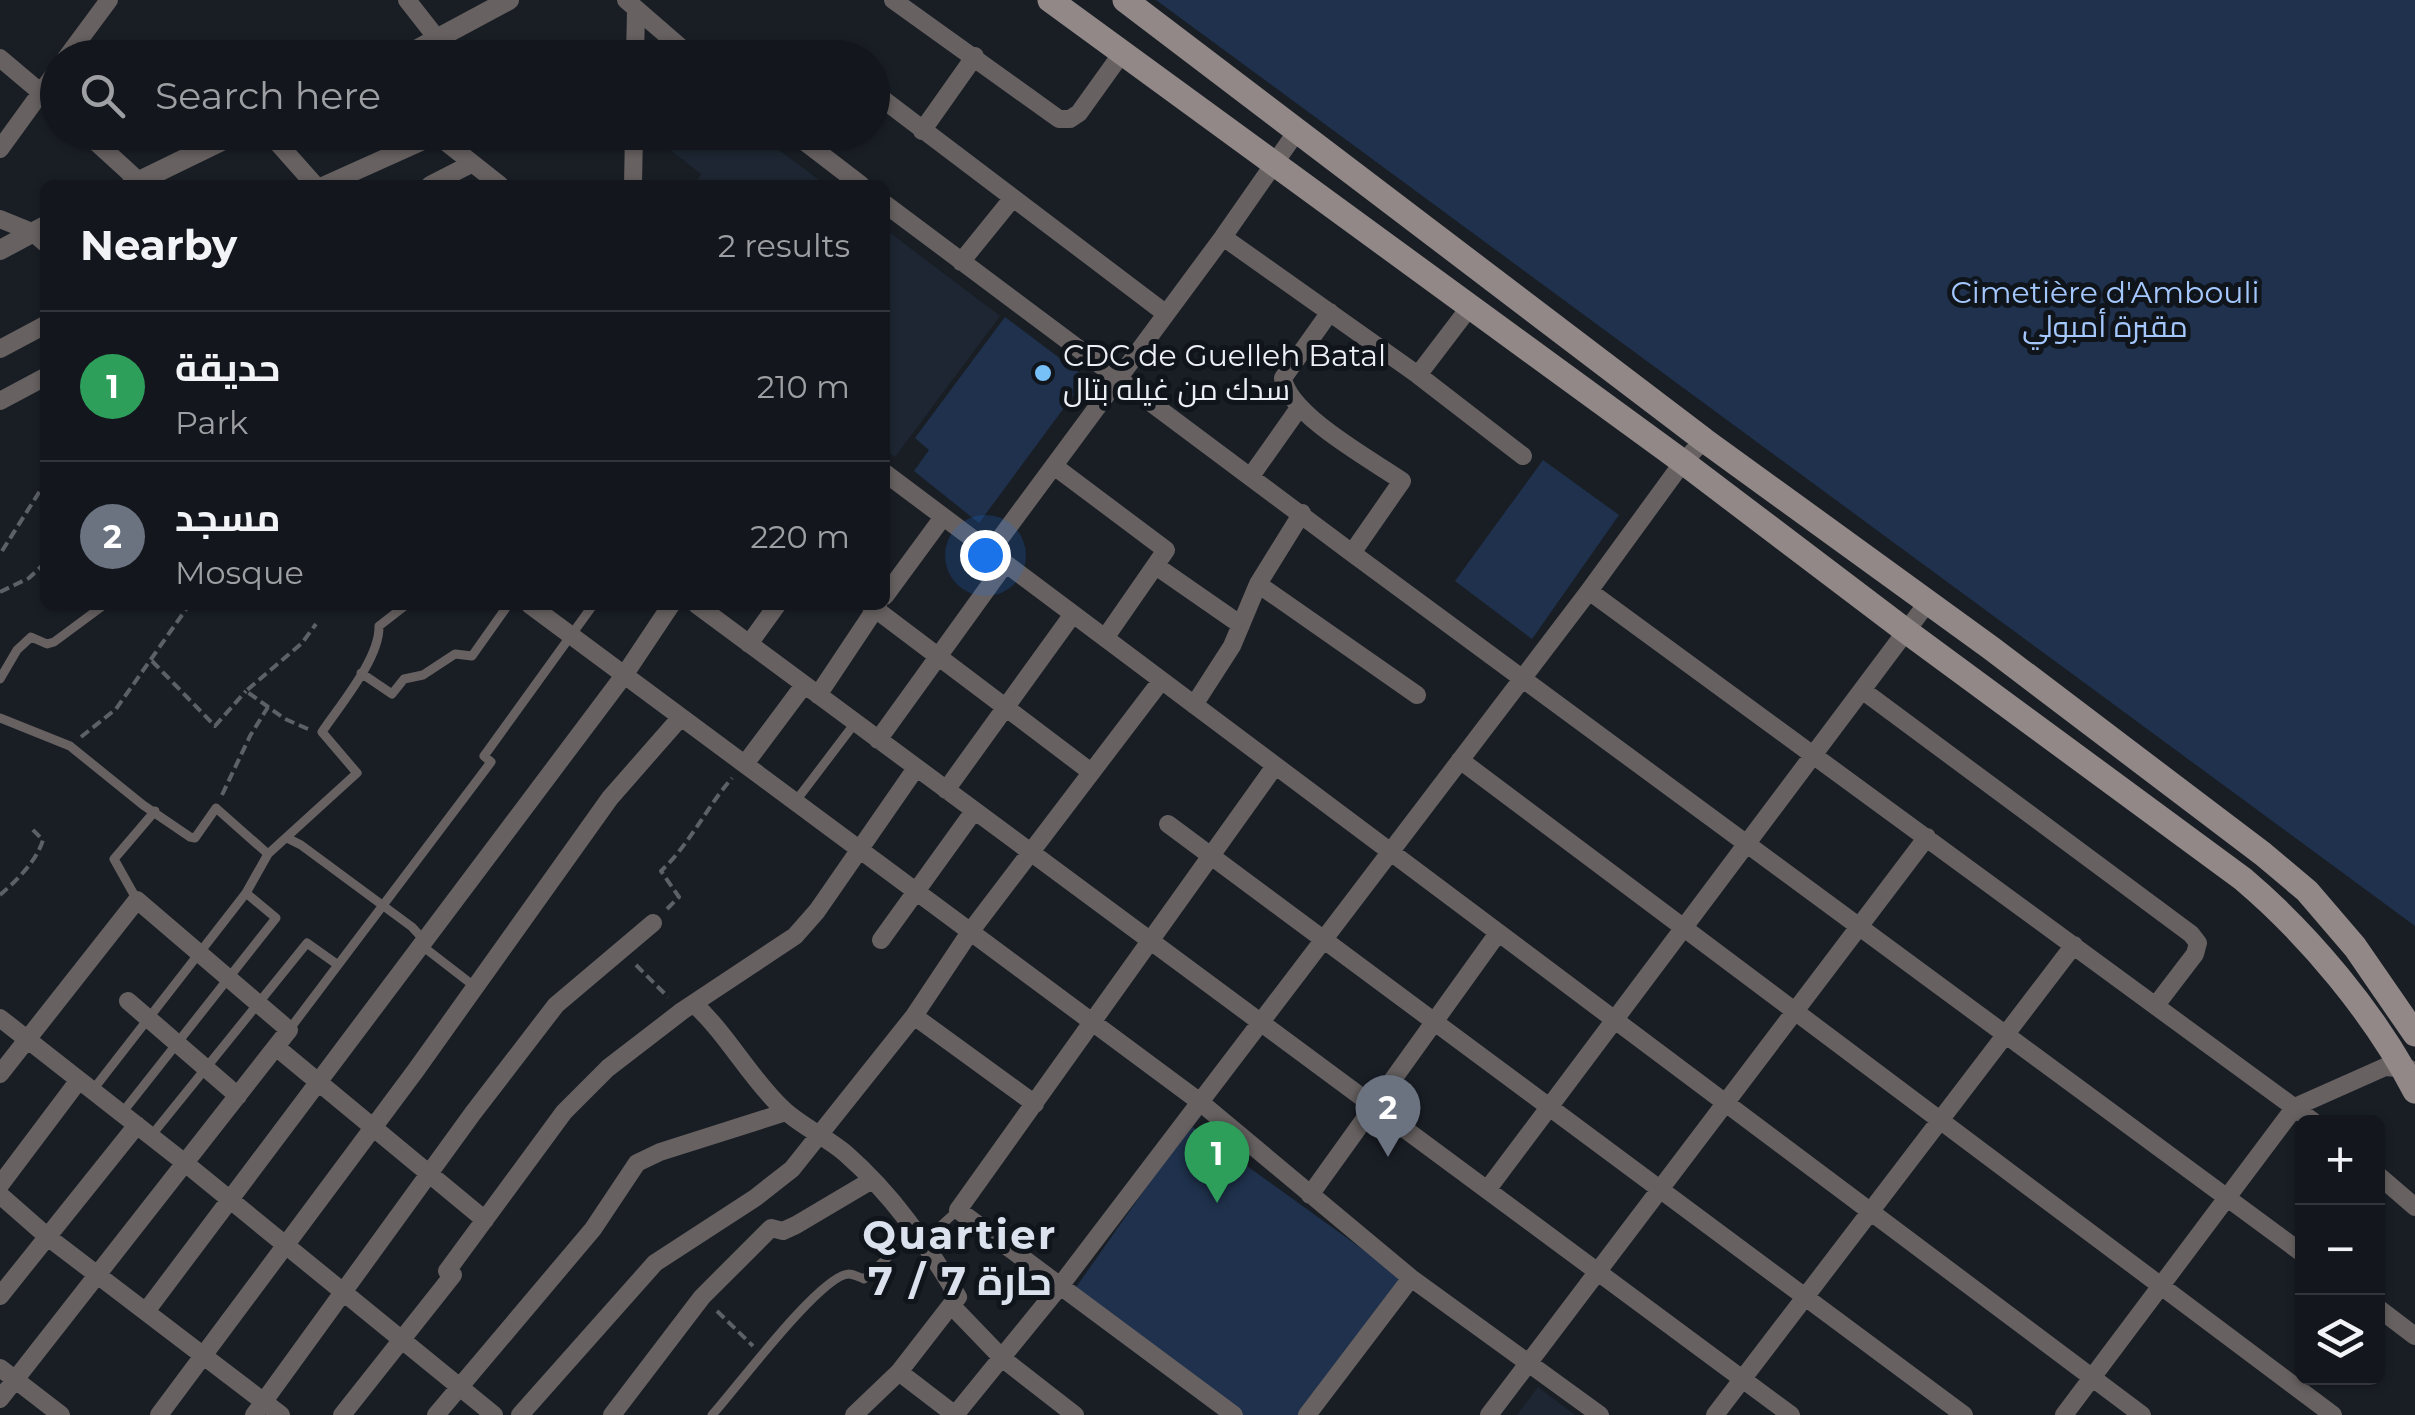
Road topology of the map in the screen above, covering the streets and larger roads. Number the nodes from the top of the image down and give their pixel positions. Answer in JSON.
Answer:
{"nodes":[{"id":1,"x":110,"y":0,"type":"edge"},
{"id":2,"x":407,"y":0,"type":"edge"},
{"id":3,"x":509,"y":0,"type":"edge"},
{"id":4,"x":893,"y":0,"type":"edge"},
{"id":5,"x":1050,"y":0,"type":"edge"},
{"id":6,"x":1125,"y":0,"type":"edge"},
{"id":7,"x":631,"y":5,"type":"edge"},
{"id":8,"x":436,"y":37,"type":"junction"},
{"id":9,"x":80,"y":40,"type":"edge"},
{"id":10,"x":431,"y":40,"type":"edge"},
{"id":11,"x":634,"y":40,"type":"edge"},
{"id":12,"x":672,"y":40,"type":"edge"},
{"id":13,"x":1122,"y":53,"type":"junction"},
{"id":14,"x":975,"y":56,"type":"junction"},
{"id":15,"x":0,"y":58,"type":"edge"},
{"id":16,"x":40,"y":92,"type":"joint"},
{"id":17,"x":890,"y":106,"type":"edge"},
{"id":18,"x":922,"y":130,"type":"junction"},
{"id":19,"x":1297,"y":131,"type":"junction"},
{"id":20,"x":0,"y":148,"type":"edge"},
{"id":21,"x":103,"y":150,"type":"edge"},
{"id":22,"x":205,"y":150,"type":"edge"},
{"id":23,"x":284,"y":150,"type":"edge"},
{"id":24,"x":399,"y":150,"type":"edge"},
{"id":25,"x":454,"y":150,"type":"edge"},
{"id":26,"x":634,"y":150,"type":"edge"},
{"id":27,"x":815,"y":150,"type":"edge"},
{"id":28,"x":471,"y":164,"type":"junction"},
{"id":29,"x":1275,"y":165,"type":"junction"},
{"id":30,"x":134,"y":180,"type":"edge"},
{"id":31,"x":146,"y":180,"type":"edge"},
{"id":32,"x":311,"y":180,"type":"edge"},
{"id":33,"x":335,"y":180,"type":"edge"},
{"id":34,"x":440,"y":180,"type":"edge"},
{"id":35,"x":493,"y":180,"type":"edge"},
{"id":36,"x":633,"y":180,"type":"edge"},
{"id":37,"x":854,"y":180,"type":"edge"},
{"id":38,"x":1012,"y":199,"type":"junction"},
{"id":39,"x":890,"y":208,"type":"edge"},
{"id":40,"x":0,"y":220,"type":"edge"},
{"id":41,"x":40,"y":234,"type":"edge"},
{"id":42,"x":40,"y":234,"type":"edge"},
{"id":43,"x":1223,"y":236,"type":"junction"},
{"id":44,"x":0,"y":250,"type":"edge"},
{"id":45,"x":961,"y":262,"type":"junction"},
{"id":46,"x":1469,"y":308,"type":"junction"},
{"id":47,"x":1330,"y":312,"type":"junction"},
{"id":48,"x":1166,"y":313,"type":"junction"},
{"id":49,"x":40,"y":328,"type":"edge"},
{"id":50,"x":0,"y":349,"type":"edge"},
{"id":51,"x":1418,"y":375,"type":"junction"},
{"id":52,"x":1118,"y":378,"type":"junction"},
{"id":53,"x":40,"y":380,"type":"edge"},
{"id":54,"x":2,"y":397,"type":"edge"},
{"id":55,"x":1299,"y":408,"type":"junction"},
{"id":56,"x":1704,"y":440,"type":"junction"},
{"id":57,"x":1523,"y":456,"type":"dead end"},
{"id":58,"x":1683,"y":462,"type":"junction"},
{"id":59,"x":1054,"y":466,"type":"junction"},
{"id":60,"x":1251,"y":476,"type":"junction"},
{"id":61,"x":890,"y":478,"type":"edge"},
{"id":62,"x":1302,"y":514,"type":"junction"},
{"id":63,"x":944,"y":517,"type":"junction"},
{"id":64,"x":1352,"y":553,"type":"junction"},
{"id":65,"x":998,"y":558,"type":"junction"},
{"id":66,"x":1156,"y":566,"type":"junction"},
{"id":67,"x":1258,"y":584,"type":"junction"},
{"id":68,"x":890,"y":587,"type":"edge"},
{"id":69,"x":1590,"y":590,"type":"junction"},
{"id":70,"x":1928,"y":602,"type":"junction"},
{"id":71,"x":537,"y":610,"type":"edge"},
{"id":72,"x":668,"y":610,"type":"edge"},
{"id":73,"x":704,"y":610,"type":"edge"},
{"id":74,"x":773,"y":610,"type":"edge"},
{"id":75,"x":872,"y":610,"type":"edge"},
{"id":76,"x":884,"y":610,"type":"edge"},
{"id":77,"x":1073,"y":614,"type":"junction"},
{"id":78,"x":1241,"y":625,"type":"junction"},
{"id":79,"x":1906,"y":631,"type":"junction"},
{"id":80,"x":1105,"y":638,"type":"junction"},
{"id":81,"x":748,"y":644,"type":"junction"},
{"id":82,"x":939,"y":657,"type":"junction"},
{"id":83,"x":625,"y":674,"type":"junction"},
{"id":84,"x":1522,"y":678,"type":"junction"},
{"id":85,"x":1162,"y":681,"type":"junction"},
{"id":86,"x":811,"y":690,"type":"junction"},
{"id":87,"x":1862,"y":690,"type":"junction"},
{"id":88,"x":1417,"y":695,"type":"dead end"},
{"id":89,"x":1194,"y":705,"type":"junction"},
{"id":90,"x":1005,"y":707,"type":"junction"},
{"id":91,"x":681,"y":717,"type":"junction"},
{"id":92,"x":878,"y":740,"type":"junction"},
{"id":93,"x":1813,"y":754,"type":"junction"},
{"id":94,"x":1460,"y":760,"type":"junction"},
{"id":95,"x":744,"y":764,"type":"junction"},
{"id":96,"x":1275,"y":766,"type":"junction"},
{"id":97,"x":916,"y":768,"type":"junction"},
{"id":98,"x":1091,"y":772,"type":"junction"},
{"id":99,"x":946,"y":790,"type":"junction"},
{"id":100,"x":974,"y":811,"type":"junction"},
{"id":101,"x":1168,"y":824,"type":"dead end"},
{"id":102,"x":1927,"y":838,"type":"junction"},
{"id":103,"x":1746,"y":844,"type":"junction"},
{"id":104,"x":858,"y":849,"type":"junction"},
{"id":105,"x":1390,"y":852,"type":"junction"},
{"id":106,"x":1031,"y":853,"type":"junction"},
{"id":107,"x":1211,"y":856,"type":"junction"},
{"id":108,"x":915,"y":890,"type":"junction"},
{"id":109,"x":653,"y":923,"type":"road end"},
{"id":110,"x":1859,"y":926,"type":"junction"},
{"id":111,"x":1684,"y":928,"type":"junction"},
{"id":112,"x":970,"y":932,"type":"junction"},
{"id":113,"x":1498,"y":933,"type":"junction"},
{"id":114,"x":1324,"y":939,"type":"junction"},
{"id":115,"x":882,"y":940,"type":"dead end"},
{"id":116,"x":1150,"y":941,"type":"junction"},
{"id":117,"x":2074,"y":946,"type":"junction"},
{"id":118,"x":128,"y":1000,"type":"dead end"},
{"id":119,"x":2156,"y":1004,"type":"junction"},
{"id":120,"x":688,"y":1008,"type":"junction"},
{"id":121,"x":1795,"y":1011,"type":"junction"},
{"id":122,"x":914,"y":1016,"type":"junction"},
{"id":123,"x":0,"y":1018,"type":"edge"},
{"id":124,"x":1615,"y":1020,"type":"junction"},
{"id":125,"x":1092,"y":1022,"type":"junction"},
{"id":126,"x":1260,"y":1022,"type":"junction"},
{"id":127,"x":1434,"y":1022,"type":"junction"},
{"id":128,"x":2415,"y":1034,"type":"edge"},
{"id":129,"x":2006,"y":1035,"type":"junction"},
{"id":130,"x":28,"y":1040,"type":"junction"},
{"id":131,"x":276,"y":1048,"type":"junction"},
{"id":132,"x":0,"y":1074,"type":"edge"},
{"id":133,"x":2411,"y":1076,"type":"edge"},
{"id":134,"x":317,"y":1082,"type":"junction"},
{"id":135,"x":86,"y":1086,"type":"junction"},
{"id":136,"x":238,"y":1096,"type":"junction"},
{"id":137,"x":1200,"y":1102,"type":"junction"},
{"id":138,"x":1726,"y":1103,"type":"junction"},
{"id":139,"x":1035,"y":1104,"type":"junction"},
{"id":140,"x":1374,"y":1106,"type":"junction"},
{"id":141,"x":1550,"y":1107,"type":"junction"},
{"id":142,"x":2296,"y":1107,"type":"junction"},
{"id":143,"x":786,"y":1112,"type":"junction"},
{"id":144,"x":2306,"y":1115,"type":"edge"},
{"id":145,"x":1940,"y":1120,"type":"junction"},
{"id":146,"x":137,"y":1125,"type":"junction"},
{"id":147,"x":374,"y":1126,"type":"junction"},
{"id":148,"x":819,"y":1132,"type":"junction"},
{"id":149,"x":185,"y":1163,"type":"junction"},
{"id":150,"x":430,"y":1174,"type":"junction"},
{"id":151,"x":872,"y":1180,"type":"junction"},
{"id":152,"x":2385,"y":1182,"type":"edge"},
{"id":153,"x":0,"y":1185,"type":"edge"},
{"id":154,"x":1488,"y":1190,"type":"junction"},
{"id":155,"x":1660,"y":1190,"type":"junction"},
{"id":156,"x":0,"y":1194,"type":"edge"},
{"id":157,"x":1310,"y":1196,"type":"junction"},
{"id":158,"x":2227,"y":1198,"type":"junction"},
{"id":159,"x":228,"y":1200,"type":"junction"},
{"id":160,"x":2415,"y":1207,"type":"edge"},
{"id":161,"x":1871,"y":1212,"type":"junction"},
{"id":162,"x":484,"y":1220,"type":"junction"},
{"id":163,"x":49,"y":1238,"type":"junction"},
{"id":164,"x":286,"y":1247,"type":"junction"},
{"id":165,"x":2295,"y":1248,"type":"edge"},
{"id":166,"x":1598,"y":1272,"type":"junction"},
{"id":167,"x":98,"y":1274,"type":"junction"},
{"id":168,"x":1411,"y":1278,"type":"junction"},
{"id":169,"x":1060,"y":1286,"type":"junction"},
{"id":170,"x":2161,"y":1286,"type":"junction"},
{"id":171,"x":342,"y":1293,"type":"junction"},
{"id":172,"x":0,"y":1296,"type":"edge"},
{"id":173,"x":1806,"y":1298,"type":"junction"},
{"id":174,"x":950,"y":1305,"type":"junction"},
{"id":175,"x":147,"y":1310,"type":"junction"},
{"id":176,"x":2385,"y":1313,"type":"edge"},
{"id":177,"x":2415,"y":1336,"type":"edge"},
{"id":178,"x":402,"y":1342,"type":"junction"},
{"id":179,"x":206,"y":1356,"type":"junction"},
{"id":180,"x":1004,"y":1359,"type":"junction"},
{"id":181,"x":1530,"y":1362,"type":"junction"},
{"id":182,"x":0,"y":1368,"type":"edge"},
{"id":183,"x":898,"y":1372,"type":"junction"},
{"id":184,"x":2092,"y":1378,"type":"junction"},
{"id":185,"x":16,"y":1380,"type":"junction"},
{"id":186,"x":1744,"y":1380,"type":"junction"},
{"id":187,"x":458,"y":1386,"type":"junction"},
{"id":188,"x":0,"y":1400,"type":"edge"},
{"id":189,"x":259,"y":1408,"type":"edge"},
{"id":190,"x":960,"y":1413,"type":"edge"},
{"id":191,"x":61,"y":1415,"type":"edge"},
{"id":192,"x":159,"y":1415,"type":"edge"},
{"id":193,"x":281,"y":1415,"type":"edge"},
{"id":194,"x":342,"y":1415,"type":"edge"},
{"id":195,"x":436,"y":1415,"type":"edge"},
{"id":196,"x":494,"y":1415,"type":"edge"},
{"id":197,"x":520,"y":1415,"type":"edge"},
{"id":198,"x":612,"y":1415,"type":"edge"},
{"id":199,"x":854,"y":1415,"type":"edge"},
{"id":200,"x":1075,"y":1415,"type":"edge"},
{"id":201,"x":1234,"y":1415,"type":"edge"},
{"id":202,"x":1307,"y":1415,"type":"edge"},
{"id":203,"x":1489,"y":1415,"type":"edge"},
{"id":204,"x":1600,"y":1415,"type":"edge"},
{"id":205,"x":1715,"y":1415,"type":"edge"},
{"id":206,"x":1791,"y":1415,"type":"edge"},
{"id":207,"x":1964,"y":1415,"type":"edge"},
{"id":208,"x":2064,"y":1415,"type":"edge"},
{"id":209,"x":2142,"y":1415,"type":"edge"},
{"id":210,"x":2332,"y":1415,"type":"edge"}],
"edges":[{"from":1,"to":9,"type":"street"},
{"from":2,"to":8,"type":"street"},
{"from":3,"to":8,"type":"street"},
{"from":4,"to":14,"type":"street"},
{"from":5,"to":13,"type":"main road"},
{"from":6,"to":19,"type":"main road"},
{"from":7,"to":11,"type":"street"},
{"from":7,"to":12,"type":"street"},
{"from":8,"to":10,"type":"street"},
{"from":13,"to":14,"type":"street"},
{"from":13,"to":29,"type":"main road"},
{"from":14,"to":18,"type":"street"},
{"from":15,"to":16,"type":"street"},
{"from":16,"to":20,"type":"street"},
{"from":17,"to":18,"type":"street"},
{"from":18,"to":38,"type":"street"},
{"from":19,"to":29,"type":"street"},
{"from":19,"to":56,"type":"main road"},
{"from":21,"to":30,"type":"street"},
{"from":22,"to":31,"type":"street"},
{"from":23,"to":32,"type":"street"},
{"from":24,"to":33,"type":"street"},
{"from":25,"to":28,"type":"street"},
{"from":26,"to":36,"type":"street"},
{"from":27,"to":37,"type":"street"},
{"from":28,"to":34,"type":"street"},
{"from":28,"to":35,"type":"street"},
{"from":29,"to":43,"type":"street"},
{"from":29,"to":46,"type":"main road"},
{"from":38,"to":45,"type":"street"},
{"from":38,"to":48,"type":"street"},
{"from":39,"to":45,"type":"street"},
{"from":40,"to":41,"type":"street"},
{"from":42,"to":44,"type":"street"},
{"from":43,"to":47,"type":"street"},
{"from":43,"to":48,"type":"street"},
{"from":45,"to":52,"type":"street"},
{"from":46,"to":51,"type":"street"},
{"from":46,"to":58,"type":"main road"},
{"from":47,"to":51,"type":"street"},
{"from":47,"to":55,"type":"street"},
{"from":48,"to":52,"type":"street"},
{"from":49,"to":50,"type":"street"},
{"from":51,"to":57,"type":"street"},
{"from":52,"to":59,"type":"street"},
{"from":52,"to":60,"type":"street"},
{"from":53,"to":54,"type":"street"},
{"from":55,"to":60,"type":"street"},
{"from":55,"to":64,"type":"street"},
{"from":56,"to":58,"type":"street"},
{"from":56,"to":70,"type":"main road"},
{"from":58,"to":69,"type":"street"},
{"from":58,"to":79,"type":"main road"},
{"from":59,"to":65,"type":"street"},
{"from":59,"to":66,"type":"street"},
{"from":60,"to":62,"type":"street"},
{"from":61,"to":63,"type":"street"},
{"from":62,"to":64,"type":"street"},
{"from":62,"to":67,"type":"street"},
{"from":63,"to":65,"type":"street"},
{"from":63,"to":68,"type":"street"},
{"from":64,"to":84,"type":"street"},
{"from":65,"to":77,"type":"street"},
{"from":65,"to":82,"type":"street"},
{"from":66,"to":78,"type":"street"},
{"from":66,"to":80,"type":"street"},
{"from":67,"to":78,"type":"street"},
{"from":67,"to":88,"type":"street"},
{"from":69,"to":84,"type":"street"},
{"from":69,"to":93,"type":"street"},
{"from":70,"to":79,"type":"street"},
{"from":70,"to":128,"type":"main road"},
{"from":71,"to":83,"type":"street"},
{"from":72,"to":83,"type":"street"},
{"from":73,"to":81,"type":"street"},
{"from":74,"to":81,"type":"street"},
{"from":75,"to":86,"type":"street"},
{"from":76,"to":82,"type":"street"},
{"from":77,"to":80,"type":"street"},
{"from":77,"to":90,"type":"street"},
{"from":78,"to":89,"type":"street"},
{"from":79,"to":87,"type":"street"},
{"from":79,"to":133,"type":"main road"},
{"from":80,"to":85,"type":"street"},
{"from":81,"to":86,"type":"street"},
{"from":82,"to":90,"type":"street"},
{"from":82,"to":92,"type":"street"},
{"from":83,"to":91,"type":"street"},
{"from":83,"to":134,"type":"street"},
{"from":84,"to":94,"type":"street"},
{"from":84,"to":103,"type":"street"},
{"from":85,"to":89,"type":"street"},
{"from":85,"to":98,"type":"street"},
{"from":86,"to":92,"type":"street"},
{"from":86,"to":95,"type":"street"},
{"from":87,"to":93,"type":"street"},
{"from":87,"to":119,"type":"street"},
{"from":89,"to":96,"type":"street"},
{"from":90,"to":98,"type":"street"},
{"from":90,"to":99,"type":"street"},
{"from":91,"to":95,"type":"street"},
{"from":91,"to":147,"type":"street"},
{"from":92,"to":97,"type":"street"},
{"from":93,"to":102,"type":"street"},
{"from":93,"to":103,"type":"street"},
{"from":94,"to":105,"type":"street"},
{"from":94,"to":111,"type":"street"},
{"from":95,"to":104,"type":"street"},
{"from":96,"to":105,"type":"street"},
{"from":96,"to":107,"type":"street"},
{"from":97,"to":99,"type":"street"},
{"from":97,"to":104,"type":"street"},
{"from":98,"to":106,"type":"street"},
{"from":99,"to":100,"type":"street"},
{"from":100,"to":106,"type":"street"},
{"from":100,"to":108,"type":"street"},
{"from":101,"to":107,"type":"street"},
{"from":102,"to":110,"type":"street"},
{"from":102,"to":117,"type":"street"},
{"from":103,"to":110,"type":"street"},
{"from":103,"to":111,"type":"street"},
{"from":104,"to":108,"type":"street"},
{"from":104,"to":120,"type":"street"},
{"from":105,"to":113,"type":"street"},
{"from":105,"to":114,"type":"street"},
{"from":106,"to":112,"type":"street"},
{"from":106,"to":116,"type":"street"},
{"from":107,"to":114,"type":"street"},
{"from":107,"to":116,"type":"street"},
{"from":108,"to":112,"type":"street"},
{"from":108,"to":115,"type":"street"},
{"from":109,"to":150,"type":"street"},
{"from":110,"to":121,"type":"street"},
{"from":110,"to":129,"type":"street"},
{"from":111,"to":121,"type":"street"},
{"from":111,"to":124,"type":"street"},
{"from":112,"to":122,"type":"street"},
{"from":112,"to":125,"type":"street"},
{"from":113,"to":124,"type":"street"},
{"from":113,"to":127,"type":"street"},
{"from":114,"to":126,"type":"street"},
{"from":114,"to":127,"type":"street"},
{"from":116,"to":125,"type":"street"},
{"from":116,"to":126,"type":"street"},
{"from":117,"to":119,"type":"street"},
{"from":117,"to":129,"type":"street"},
{"from":118,"to":136,"type":"street"},
{"from":119,"to":142,"type":"street"},
{"from":120,"to":143,"type":"street"},
{"from":120,"to":162,"type":"street"},
{"from":121,"to":138,"type":"street"},
{"from":121,"to":145,"type":"street"},
{"from":122,"to":139,"type":"street"},
{"from":122,"to":148,"type":"street"},
{"from":123,"to":130,"type":"street"},
{"from":124,"to":138,"type":"street"},
{"from":124,"to":141,"type":"street"},
{"from":125,"to":137,"type":"street"},
{"from":125,"to":139,"type":"street"},
{"from":126,"to":137,"type":"street"},
{"from":126,"to":140,"type":"street"},
{"from":127,"to":140,"type":"street"},
{"from":127,"to":141,"type":"street"},
{"from":129,"to":145,"type":"street"},
{"from":129,"to":158,"type":"street"},
{"from":130,"to":131,"type":"street"},
{"from":130,"to":132,"type":"street"},
{"from":130,"to":135,"type":"street"},
{"from":131,"to":134,"type":"street"},
{"from":131,"to":136,"type":"street"},
{"from":133,"to":142,"type":"street"},
{"from":134,"to":147,"type":"street"},
{"from":134,"to":159,"type":"street"},
{"from":135,"to":146,"type":"street"},
{"from":135,"to":153,"type":"street"},
{"from":136,"to":149,"type":"street"},
{"from":137,"to":157,"type":"street"},
{"from":137,"to":169,"type":"street"},
{"from":138,"to":155,"type":"street"},
{"from":138,"to":161,"type":"street"},
{"from":139,"to":169,"type":"street"},
{"from":140,"to":154,"type":"street"},
{"from":140,"to":157,"type":"street"},
{"from":141,"to":154,"type":"street"},
{"from":141,"to":155,"type":"street"},
{"from":142,"to":144,"type":"street"},
{"from":142,"to":158,"type":"street"},
{"from":143,"to":148,"type":"street"},
{"from":143,"to":187,"type":"street"},
{"from":145,"to":161,"type":"street"},
{"from":145,"to":170,"type":"street"},
{"from":146,"to":149,"type":"street"},
{"from":146,"to":163,"type":"street"},
{"from":147,"to":150,"type":"street"},
{"from":147,"to":164,"type":"street"},
{"from":148,"to":151,"type":"street"},
{"from":148,"to":197,"type":"street"},
{"from":149,"to":159,"type":"street"},
{"from":149,"to":167,"type":"street"},
{"from":150,"to":162,"type":"street"},
{"from":150,"to":171,"type":"street"},
{"from":151,"to":174,"type":"street"},
{"from":151,"to":198,"type":"street"},
{"from":152,"to":160,"type":"street"},
{"from":154,"to":166,"type":"street"},
{"from":155,"to":166,"type":"street"},
{"from":155,"to":173,"type":"street"},
{"from":156,"to":163,"type":"street"},
{"from":157,"to":168,"type":"street"},
{"from":158,"to":165,"type":"street"},
{"from":158,"to":170,"type":"street"},
{"from":159,"to":164,"type":"street"},
{"from":159,"to":175,"type":"street"},
{"from":161,"to":173,"type":"street"},
{"from":161,"to":184,"type":"street"},
{"from":162,"to":178,"type":"street"},
{"from":163,"to":167,"type":"street"},
{"from":163,"to":172,"type":"street"},
{"from":164,"to":171,"type":"street"},
{"from":164,"to":179,"type":"street"},
{"from":166,"to":181,"type":"street"},
{"from":166,"to":186,"type":"street"},
{"from":167,"to":175,"type":"street"},
{"from":167,"to":185,"type":"street"},
{"from":168,"to":181,"type":"street"},
{"from":168,"to":202,"type":"street"},
{"from":169,"to":180,"type":"street"},
{"from":169,"to":201,"type":"street"},
{"from":170,"to":184,"type":"street"},
{"from":170,"to":210,"type":"street"},
{"from":171,"to":178,"type":"street"},
{"from":171,"to":189,"type":"street"},
{"from":173,"to":186,"type":"street"},
{"from":173,"to":207,"type":"street"},
{"from":174,"to":180,"type":"street"},
{"from":174,"to":183,"type":"street"},
{"from":175,"to":179,"type":"street"},
{"from":176,"to":177,"type":"street"},
{"from":178,"to":187,"type":"street"},
{"from":178,"to":194,"type":"street"},
{"from":179,"to":189,"type":"street"},
{"from":179,"to":192,"type":"street"},
{"from":180,"to":190,"type":"street"},
{"from":180,"to":200,"type":"street"},
{"from":181,"to":203,"type":"street"},
{"from":181,"to":204,"type":"street"},
{"from":182,"to":185,"type":"street"},
{"from":183,"to":190,"type":"street"},
{"from":183,"to":199,"type":"street"},
{"from":184,"to":208,"type":"street"},
{"from":184,"to":209,"type":"street"},
{"from":185,"to":188,"type":"street"},
{"from":185,"to":191,"type":"street"},
{"from":186,"to":205,"type":"street"},
{"from":186,"to":206,"type":"street"},
{"from":187,"to":195,"type":"street"},
{"from":187,"to":196,"type":"street"},
{"from":189,"to":193,"type":"street"}]}
